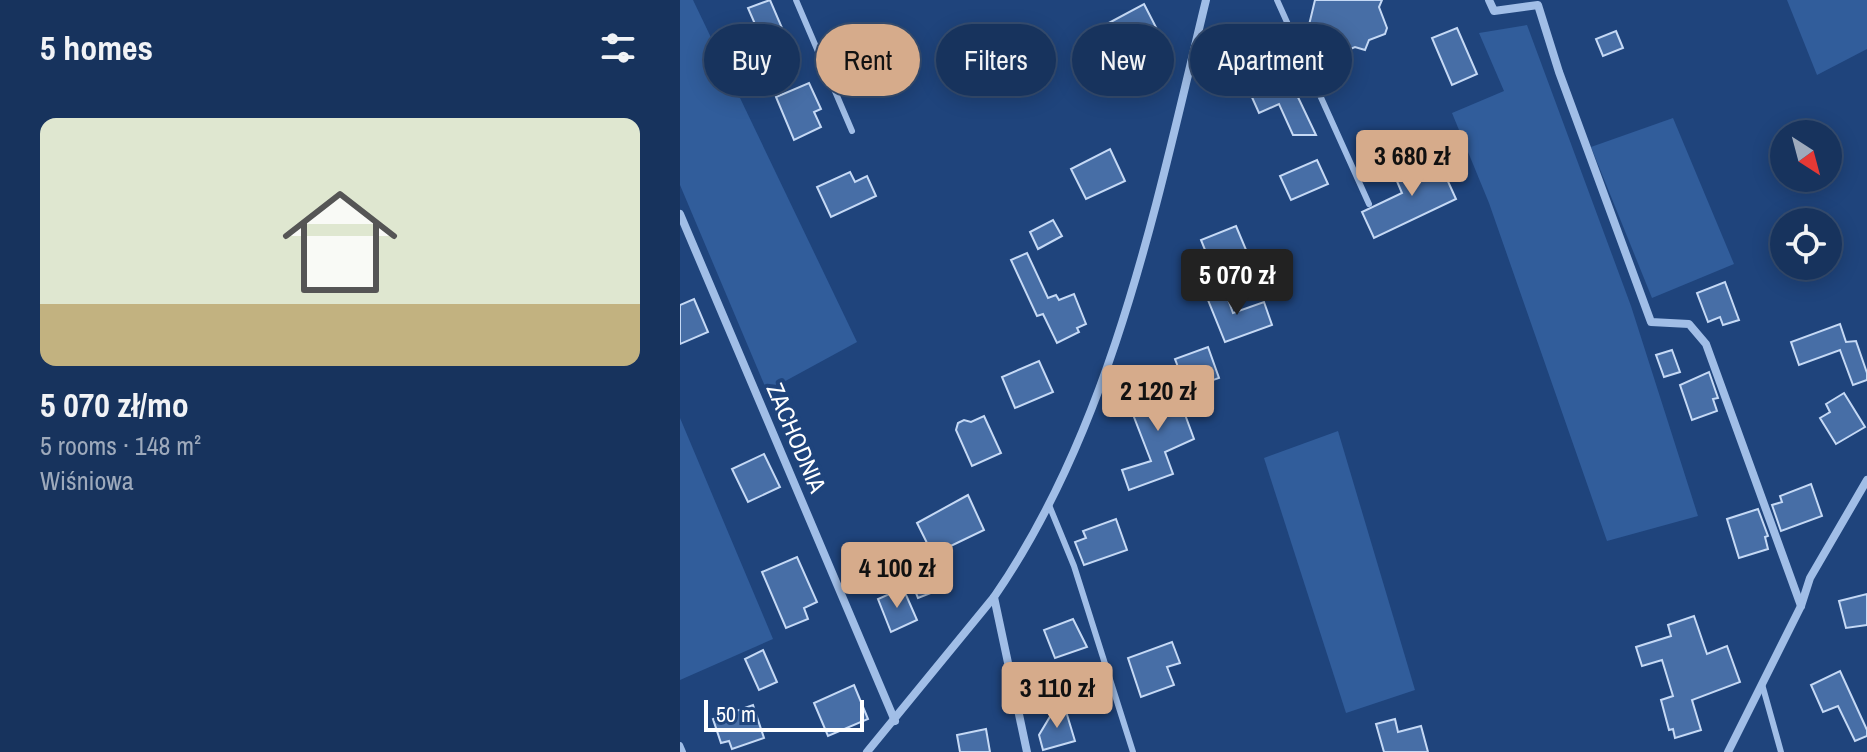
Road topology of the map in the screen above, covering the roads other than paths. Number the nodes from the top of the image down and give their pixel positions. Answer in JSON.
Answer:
{"nodes":[{"id":1,"x":796,"y":0,"type":"edge"},
{"id":2,"x":1206,"y":0,"type":"edge"},
{"id":3,"x":1277,"y":0,"type":"edge"},
{"id":4,"x":1489,"y":0,"type":"edge"},
{"id":5,"x":852,"y":131,"type":"dead end"},
{"id":6,"x":1369,"y":204,"type":"dead end"},
{"id":7,"x":680,"y":214,"type":"edge"},
{"id":8,"x":1867,"y":480,"type":"edge"},
{"id":9,"x":1049,"y":505,"type":"junction"},
{"id":10,"x":994,"y":597,"type":"junction"},
{"id":11,"x":1801,"y":606,"type":"junction"},
{"id":12,"x":1762,"y":684,"type":"junction"},
{"id":13,"x":895,"y":721,"type":"junction"},
{"id":14,"x":680,"y":745,"type":"edge"},
{"id":15,"x":683,"y":752,"type":"edge"},
{"id":16,"x":867,"y":752,"type":"edge"},
{"id":17,"x":1027,"y":752,"type":"edge"},
{"id":18,"x":1133,"y":752,"type":"edge"},
{"id":19,"x":1728,"y":752,"type":"edge"},
{"id":20,"x":1781,"y":752,"type":"edge"}],
"edges":[{"from":1,"to":5,"type":"lane"},
{"from":2,"to":9,"type":"street"},
{"from":3,"to":6,"type":"lane"},
{"from":4,"to":11,"type":"street"},
{"from":7,"to":13,"type":"street","name":"ZACHODNIA"},
{"from":8,"to":11,"type":"street"},
{"from":9,"to":10,"type":"street"},
{"from":9,"to":18,"type":"lane"},
{"from":10,"to":13,"type":"street"},
{"from":10,"to":17,"type":"street"},
{"from":11,"to":12,"type":"street"},
{"from":12,"to":19,"type":"street"},
{"from":12,"to":20,"type":"lane"},
{"from":13,"to":16,"type":"street"},
{"from":14,"to":15,"type":"lane"}]}
